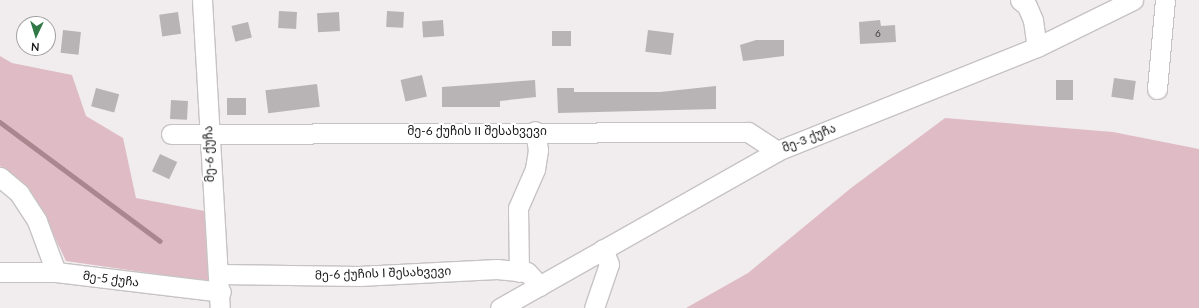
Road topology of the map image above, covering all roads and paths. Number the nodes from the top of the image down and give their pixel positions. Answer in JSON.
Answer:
{"nodes":[{"id":1,"x":202,"y":0,"type":"edge"},
{"id":2,"x":1020,"y":0,"type":"edge"},
{"id":3,"x":1133,"y":0,"type":"edge"},
{"id":4,"x":1165,"y":0,"type":"edge"},
{"id":5,"x":1037,"y":47,"type":"junction"},
{"id":6,"x":1157,"y":89,"type":"dead end"},
{"id":7,"x":535,"y":131,"type":"junction"},
{"id":8,"x":208,"y":132,"type":"junction"},
{"id":9,"x":170,"y":134,"type":"dead end"},
{"id":10,"x":777,"y":151,"type":"junction"},
{"id":11,"x":0,"y":177,"type":"edge"},
{"id":12,"x":603,"y":249,"type":"junction"},
{"id":13,"x":0,"y":272,"type":"edge"},
{"id":14,"x":56,"y":272,"type":"junction"},
{"id":15,"x":519,"y":272,"type":"junction"},
{"id":16,"x":540,"y":286,"type":"junction"},
{"id":17,"x":220,"y":291,"type":"edge"},
{"id":18,"x":500,"y":308,"type":"edge"},
{"id":19,"x":594,"y":308,"type":"edge"}],
"edges":[{"from":1,"to":8,"type":"street","name":"მე-6 ქუჩა"},
{"from":2,"to":5,"type":"street"},
{"from":3,"to":5,"type":"street","name":"მე-3 ქუჩა"},
{"from":4,"to":6,"type":"street"},
{"from":5,"to":10,"type":"street","name":"მე-3 ქუჩა"},
{"from":7,"to":8,"type":"street","name":"მე-6 ქუჩის II შესახვევი"},
{"from":7,"to":10,"type":"street","name":"მე-6 ქუჩის II შესახვევი"},
{"from":7,"to":15,"type":"street"},
{"from":8,"to":9,"type":"street","name":"მე-6 ქუჩის II შესახვევი"},
{"from":8,"to":17,"type":"street","name":"მე-6 ქუჩა"},
{"from":10,"to":12,"type":"street","name":"მე-3 ქუჩა"},
{"from":11,"to":14,"type":"street"},
{"from":12,"to":16,"type":"street","name":"მე-3 ქუჩა"},
{"from":12,"to":19,"type":"street"},
{"from":13,"to":14,"type":"street","name":"მე-5 ქუჩა"},
{"from":14,"to":17,"type":"street","name":"მე-5 ქუჩა"},
{"from":15,"to":16,"type":"street","name":"მე-6 ქუჩის I შესახვევი"},
{"from":15,"to":17,"type":"street","name":"მე-6 ქუჩის I შესახვევი"},
{"from":16,"to":18,"type":"street","name":"მე-3 ქუჩა"}]}
